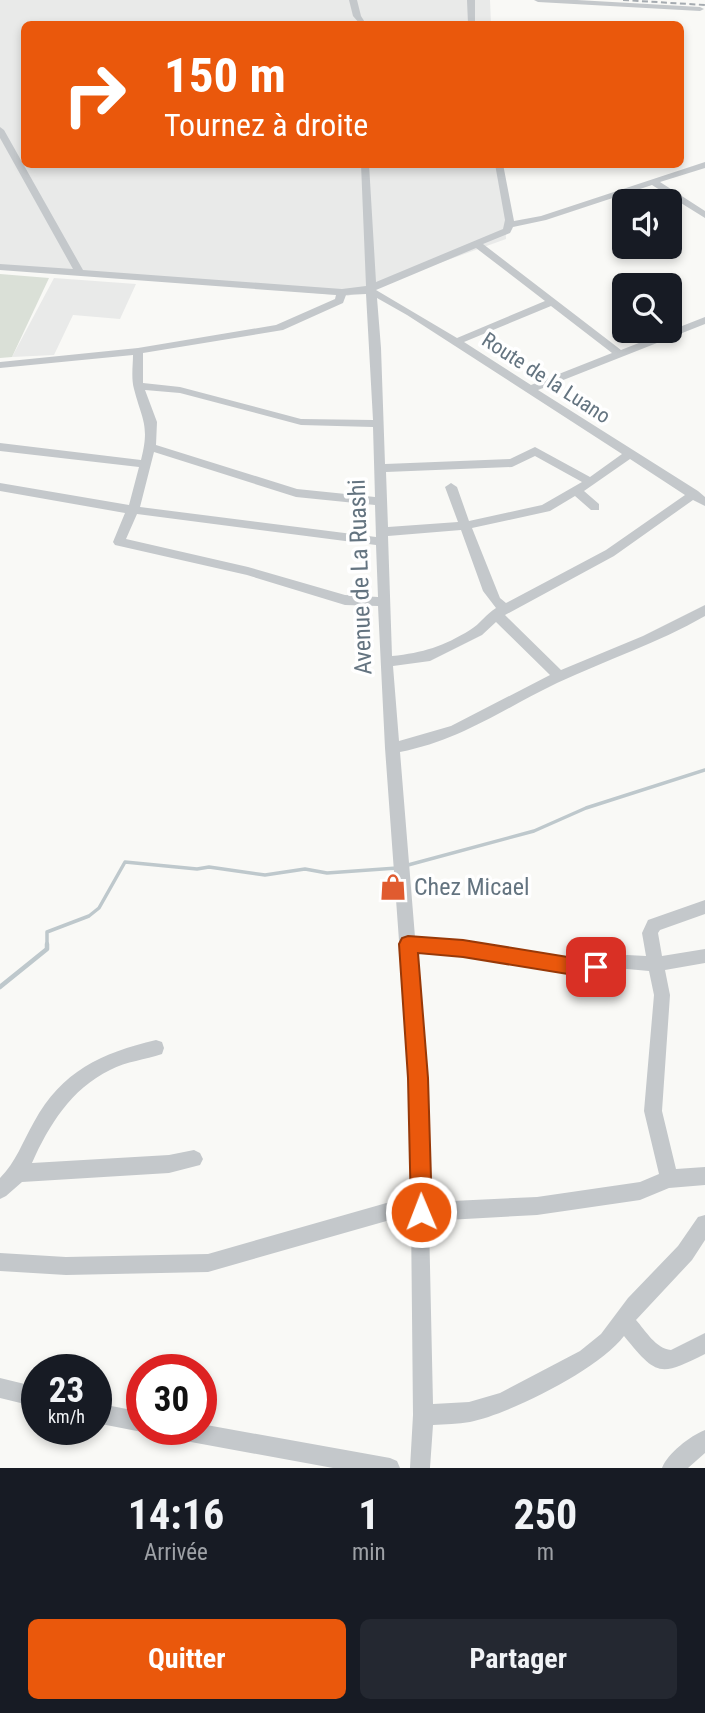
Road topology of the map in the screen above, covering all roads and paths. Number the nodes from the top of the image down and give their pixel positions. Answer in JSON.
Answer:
{"nodes":[{"id":1,"x":353,"y":0,"type":"edge"},
{"id":2,"x":471,"y":0,"type":"edge"},
{"id":3,"x":538,"y":0,"type":"edge"},
{"id":4,"x":700,"y":10,"type":"edge"},
{"id":5,"x":361,"y":21,"type":"edge"},
{"id":6,"x":472,"y":21,"type":"edge"},
{"id":7,"x":0,"y":130,"type":"edge"},
{"id":8,"x":705,"y":164,"type":"edge"},
{"id":9,"x":21,"y":168,"type":"edge"},
{"id":10,"x":21,"y":168,"type":"edge"},
{"id":11,"x":365,"y":168,"type":"edge"},
{"id":12,"x":500,"y":168,"type":"edge"},
{"id":13,"x":652,"y":181,"type":"junction"},
{"id":14,"x":705,"y":215,"type":"edge"},
{"id":15,"x":510,"y":225,"type":"junction"},
{"id":16,"x":477,"y":244,"type":"junction"},
{"id":17,"x":0,"y":267,"type":"edge"},
{"id":18,"x":80,"y":274,"type":"junction"},
{"id":19,"x":369,"y":289,"type":"junction"},
{"id":20,"x":342,"y":292,"type":"junction"},
{"id":21,"x":550,"y":303,"type":"junction"},
{"id":22,"x":705,"y":320,"type":"edge"},
{"id":23,"x":456,"y":342,"type":"junction"},
{"id":24,"x":138,"y":351,"type":"junction"},
{"id":25,"x":620,"y":354,"type":"junction"},
{"id":26,"x":0,"y":365,"type":"edge"},
{"id":27,"x":138,"y":386,"type":"junction"},
{"id":28,"x":528,"y":390,"type":"junction"},
{"id":29,"x":379,"y":424,"type":"junction"},
{"id":30,"x":0,"y":447,"type":"edge"},
{"id":31,"x":150,"y":447,"type":"junction"},
{"id":32,"x":629,"y":454,"type":"junction"},
{"id":33,"x":145,"y":464,"type":"junction"},
{"id":34,"x":381,"y":468,"type":"junction"},
{"id":35,"x":591,"y":482,"type":"junction"},
{"id":36,"x":0,"y":487,"type":"edge"},
{"id":37,"x":450,"y":487,"type":"dead end"},
{"id":38,"x":576,"y":491,"type":"junction"},
{"id":39,"x":702,"y":500,"type":"edge"},
{"id":40,"x":381,"y":502,"type":"junction"},
{"id":41,"x":595,"y":507,"type":"dead end"},
{"id":42,"x":132,"y":510,"type":"junction"},
{"id":43,"x":465,"y":526,"type":"junction"},
{"id":44,"x":382,"y":537,"type":"junction"},
{"id":45,"x":384,"y":602,"type":"junction"},
{"id":46,"x":705,"y":610,"type":"edge"},
{"id":47,"x":500,"y":611,"type":"junction"},
{"id":48,"x":386,"y":662,"type":"junction"},
{"id":49,"x":559,"y":677,"type":"junction"},
{"id":50,"x":392,"y":748,"type":"junction"},
{"id":51,"x":705,"y":907,"type":"edge"},
{"id":52,"x":408,"y":944,"type":"junction"},
{"id":53,"x":705,"y":956,"type":"edge"},
{"id":54,"x":658,"y":964,"type":"junction"},
{"id":55,"x":156,"y":1048,"type":"dead end"},
{"id":56,"x":194,"y":1159,"type":"dead end"},
{"id":57,"x":19,"y":1173,"type":"junction"},
{"id":58,"x":705,"y":1175,"type":"edge"},
{"id":59,"x":669,"y":1179,"type":"junction"},
{"id":60,"x":0,"y":1190,"type":"edge"},
{"id":61,"x":421,"y":1207,"type":"junction"},
{"id":62,"x":705,"y":1224,"type":"edge"},
{"id":63,"x":0,"y":1262,"type":"edge"},
{"id":64,"x":623,"y":1319,"type":"junction"},
{"id":65,"x":705,"y":1343,"type":"edge"},
{"id":66,"x":0,"y":1388,"type":"edge"},
{"id":67,"x":21,"y":1393,"type":"edge"},
{"id":68,"x":423,"y":1415,"type":"junction"},
{"id":69,"x":217,"y":1437,"type":"edge"},
{"id":70,"x":705,"y":1440,"type":"edge"},
{"id":71,"x":390,"y":1468,"type":"edge"},
{"id":72,"x":420,"y":1468,"type":"edge"},
{"id":73,"x":672,"y":1468,"type":"edge"}],
"edges":[{"from":1,"to":5,"type":"street"},
{"from":2,"to":6,"type":"street"},
{"from":3,"to":4,"type":"street"},
{"from":7,"to":10,"type":"street"},
{"from":8,"to":13,"type":"street"},
{"from":9,"to":18,"type":"street"},
{"from":11,"to":19,"type":"street","name":"Avenue de La Ruashi"},
{"from":12,"to":15,"type":"street"},
{"from":13,"to":14,"type":"street"},
{"from":13,"to":15,"type":"street"},
{"from":15,"to":16,"type":"street"},
{"from":16,"to":19,"type":"street"},
{"from":16,"to":21,"type":"street"},
{"from":17,"to":18,"type":"street"},
{"from":18,"to":20,"type":"street"},
{"from":19,"to":20,"type":"street"},
{"from":19,"to":23,"type":"street","name":"Route de la Luano"},
{"from":19,"to":29,"type":"street","name":"Avenue de La Ruashi"},
{"from":20,"to":24,"type":"street"},
{"from":21,"to":23,"type":"street"},
{"from":21,"to":25,"type":"street"},
{"from":22,"to":25,"type":"street"},
{"from":23,"to":28,"type":"street","name":"Route de la Luano"},
{"from":24,"to":26,"type":"street"},
{"from":24,"to":27,"type":"street"},
{"from":25,"to":28,"type":"street"},
{"from":27,"to":29,"type":"street"},
{"from":27,"to":31,"type":"street"},
{"from":28,"to":32,"type":"street","name":"Route de la Luano"},
{"from":29,"to":34,"type":"street","name":"Avenue de La Ruashi"},
{"from":30,"to":33,"type":"street"},
{"from":31,"to":33,"type":"street"},
{"from":31,"to":40,"type":"street"},
{"from":32,"to":35,"type":"street"},
{"from":32,"to":39,"type":"street","name":"Route de la Luano"},
{"from":33,"to":42,"type":"street"},
{"from":34,"to":35,"type":"street"},
{"from":34,"to":40,"type":"street","name":"Avenue de La Ruashi"},
{"from":35,"to":38,"type":"street"},
{"from":36,"to":42,"type":"street"},
{"from":37,"to":43,"type":"street"},
{"from":38,"to":41,"type":"street"},
{"from":38,"to":43,"type":"street"},
{"from":39,"to":47,"type":"street"},
{"from":40,"to":44,"type":"street","name":"Avenue de La Ruashi"},
{"from":42,"to":44,"type":"street"},
{"from":42,"to":45,"type":"street"},
{"from":43,"to":44,"type":"street"},
{"from":43,"to":47,"type":"street"},
{"from":44,"to":45,"type":"street","name":"Avenue de La Ruashi"},
{"from":45,"to":48,"type":"street","name":"Avenue de La Ruashi"},
{"from":46,"to":49,"type":"street"},
{"from":47,"to":48,"type":"street"},
{"from":47,"to":49,"type":"street"},
{"from":48,"to":50,"type":"street","name":"Avenue de La Ruashi"},
{"from":49,"to":50,"type":"street"},
{"from":50,"to":52,"type":"street","name":"Avenue de La Ruashi"},
{"from":51,"to":54,"type":"street"},
{"from":52,"to":54,"type":"street"},
{"from":52,"to":61,"type":"street","name":"Avenue de La Ruashi"},
{"from":53,"to":54,"type":"street"},
{"from":54,"to":59,"type":"street"},
{"from":55,"to":57,"type":"street"},
{"from":56,"to":57,"type":"street"},
{"from":57,"to":60,"type":"street"},
{"from":58,"to":59,"type":"street"},
{"from":59,"to":61,"type":"street"},
{"from":61,"to":63,"type":"street"},
{"from":61,"to":68,"type":"street","name":"Avenue de La Ruashi"},
{"from":62,"to":64,"type":"street"},
{"from":64,"to":65,"type":"street"},
{"from":64,"to":68,"type":"street"},
{"from":66,"to":67,"type":"street"},
{"from":68,"to":72,"type":"street","name":"Avenue de La Ruashi"},
{"from":69,"to":71,"type":"street"},
{"from":70,"to":73,"type":"street"}]}
